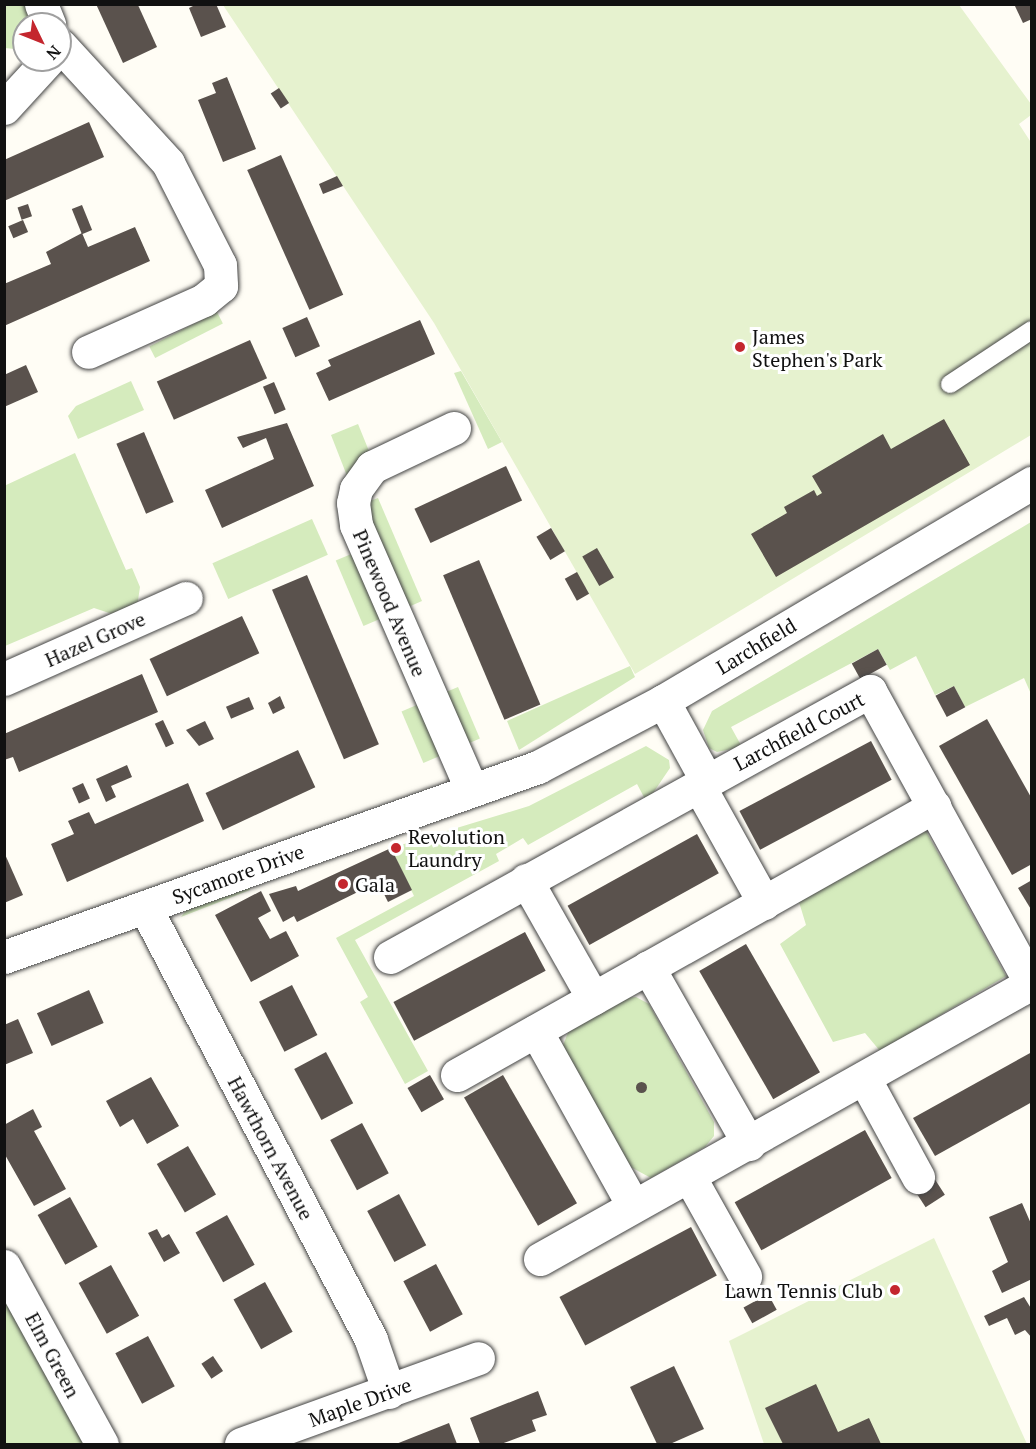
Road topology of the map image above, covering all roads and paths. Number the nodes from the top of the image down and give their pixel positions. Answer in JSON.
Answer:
{"nodes":[{"id":1,"x":72,"y":63,"type":"edge"},
{"id":2,"x":34,"y":72,"type":"edge"},
{"id":3,"x":4,"y":108,"type":"edge"},
{"id":4,"x":1032,"y":330,"type":"edge"},
{"id":5,"x":88,"y":352,"type":"dead end"},
{"id":6,"x":950,"y":384,"type":"dead end"},
{"id":7,"x":454,"y":428,"type":"dead end"},
{"id":8,"x":1032,"y":483,"type":"edge"},
{"id":9,"x":186,"y":598,"type":"dead end"},
{"id":10,"x":4,"y":679,"type":"edge"},
{"id":11,"x":663,"y":702,"type":"junction"},
{"id":12,"x":703,"y":783,"type":"junction"},
{"id":13,"x":471,"y":790,"type":"junction"},
{"id":14,"x":936,"y":806,"type":"junction"},
{"id":15,"x":526,"y":880,"type":"junction"},
{"id":16,"x":764,"y":903,"type":"junction"},
{"id":17,"x":145,"y":907,"type":"junction"},
{"id":18,"x":4,"y":957,"type":"edge"},
{"id":19,"x":390,"y":957,"type":"dead end"},
{"id":20,"x":648,"y":967,"type":"junction"},
{"id":21,"x":1031,"y":985,"type":"edge"},
{"id":22,"x":593,"y":998,"type":"junction"},
{"id":23,"x":536,"y":1031,"type":"junction"},
{"id":24,"x":457,"y":1075,"type":"dead end"},
{"id":25,"x":864,"y":1078,"type":"junction"},
{"id":26,"x":749,"y":1143,"type":"junction"},
{"id":27,"x":690,"y":1176,"type":"junction"},
{"id":28,"x":918,"y":1177,"type":"dead end"},
{"id":29,"x":633,"y":1205,"type":"junction"},
{"id":30,"x":540,"y":1259,"type":"dead end"},
{"id":31,"x":4,"y":1266,"type":"edge"},
{"id":32,"x":745,"y":1276,"type":"dead end"},
{"id":33,"x":478,"y":1358,"type":"dead end"},
{"id":34,"x":389,"y":1392,"type":"junction"},
{"id":35,"x":102,"y":1444,"type":"edge"},
{"id":36,"x":241,"y":1444,"type":"edge"}],
"edges":[{"from":1,"to":5,"type":"street"},
{"from":2,"to":3,"type":"street"},
{"from":4,"to":6,"type":"lane"},
{"from":7,"to":13,"type":"street","name":"Pinewood Avenue"},
{"from":8,"to":11,"type":"street","name":"Larchfield"},
{"from":9,"to":10,"type":"street","name":"Hazel Grove"},
{"from":11,"to":12,"type":"street"},
{"from":11,"to":13,"type":"street","name":"Larchfield"},
{"from":12,"to":14,"type":"street","name":"Larchfield Court"},
{"from":12,"to":15,"type":"street","name":"Larchfield Court"},
{"from":12,"to":16,"type":"street"},
{"from":13,"to":17,"type":"street","name":"Sycamore Drive"},
{"from":14,"to":16,"type":"street"},
{"from":14,"to":21,"type":"street","name":"Larchfield Court"},
{"from":15,"to":19,"type":"street","name":"Larchfield Court"},
{"from":15,"to":22,"type":"street"},
{"from":16,"to":20,"type":"street"},
{"from":17,"to":18,"type":"street","name":"Sycamore Drive"},
{"from":17,"to":34,"type":"street","name":"Hawthorn Avenue"},
{"from":20,"to":22,"type":"street"},
{"from":20,"to":26,"type":"street"},
{"from":21,"to":25,"type":"street","name":"Larchfield Court"},
{"from":22,"to":23,"type":"street"},
{"from":23,"to":24,"type":"street"},
{"from":23,"to":29,"type":"street"},
{"from":25,"to":26,"type":"street","name":"Larchfield Court"},
{"from":25,"to":28,"type":"street"},
{"from":26,"to":27,"type":"street","name":"Larchfield Court"},
{"from":27,"to":29,"type":"street","name":"Larchfield Court"},
{"from":27,"to":32,"type":"street"},
{"from":29,"to":30,"type":"street","name":"Larchfield Court"},
{"from":31,"to":35,"type":"street","name":"Elm Green"},
{"from":33,"to":34,"type":"street","name":"Maple Drive"},
{"from":34,"to":36,"type":"street","name":"Maple Drive"}]}
